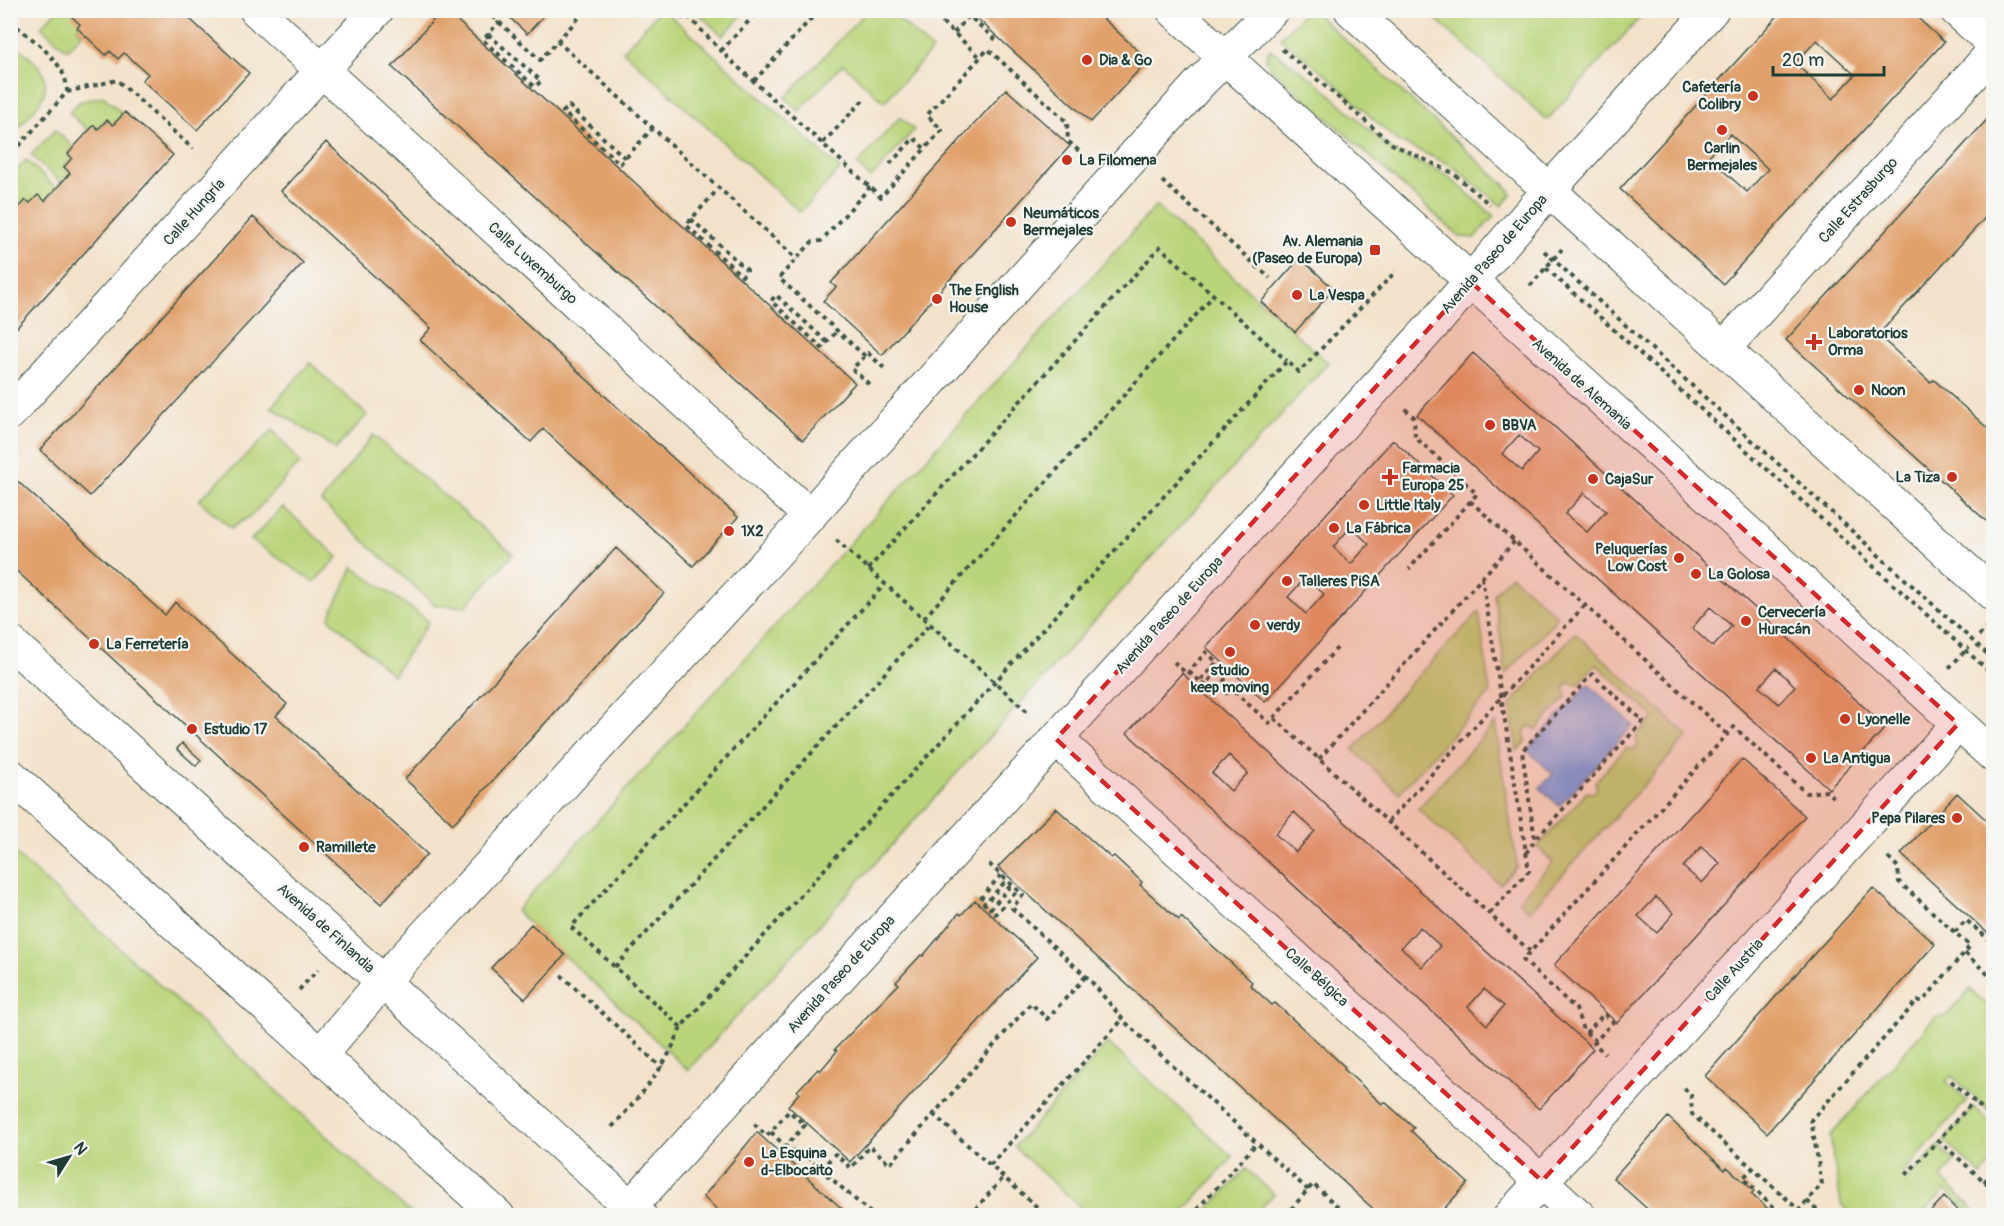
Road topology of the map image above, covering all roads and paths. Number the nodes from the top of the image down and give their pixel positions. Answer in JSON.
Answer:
{"nodes":[{"id":1,"x":255,"y":10,"type":"edge"},
{"id":2,"x":377,"y":10,"type":"edge"},
{"id":3,"x":458,"y":10,"type":"edge"},
{"id":4,"x":463,"y":10,"type":"edge"},
{"id":5,"x":486,"y":10,"type":"edge"},
{"id":6,"x":674,"y":10,"type":"edge"},
{"id":7,"x":690,"y":10,"type":"edge"},
{"id":8,"x":759,"y":10,"type":"edge"},
{"id":9,"x":819,"y":10,"type":"edge"},
{"id":10,"x":929,"y":10,"type":"edge"},
{"id":11,"x":1173,"y":10,"type":"edge"},
{"id":12,"x":1272,"y":10,"type":"edge"},
{"id":13,"x":1351,"y":10,"type":"edge"},
{"id":14,"x":1712,"y":10,"type":"edge"},
{"id":15,"x":1956,"y":10,"type":"edge"},
{"id":16,"x":584,"y":11,"type":"edge"},
{"id":17,"x":688,"y":16,"type":"junction"},
{"id":18,"x":10,"y":21,"type":"edge"},
{"id":19,"x":499,"y":22,"type":"junction"},
{"id":20,"x":954,"y":33,"type":"junction"},
{"id":21,"x":488,"y":34,"type":"junction"},
{"id":22,"x":557,"y":41,"type":"junction"},
{"id":23,"x":997,"y":41,"type":"dead end"},
{"id":24,"x":1994,"y":44,"type":"edge"},
{"id":25,"x":1277,"y":45,"type":"dead end"},
{"id":26,"x":721,"y":51,"type":"junction"},
{"id":27,"x":1994,"y":51,"type":"edge"},
{"id":28,"x":980,"y":57,"type":"junction"},
{"id":29,"x":1225,"y":58,"type":"junction"},
{"id":30,"x":322,"y":70,"type":"junction"},
{"id":31,"x":753,"y":81,"type":"junction"},
{"id":32,"x":67,"y":92,"type":"junction"},
{"id":33,"x":866,"y":97,"type":"dead end"},
{"id":34,"x":653,"y":128,"type":"junction"},
{"id":35,"x":823,"y":143,"type":"junction"},
{"id":36,"x":193,"y":149,"type":"dead end"},
{"id":37,"x":925,"y":149,"type":"junction"},
{"id":38,"x":1080,"y":152,"type":"dead end"},
{"id":39,"x":10,"y":156,"type":"edge"},
{"id":40,"x":626,"y":158,"type":"junction"},
{"id":41,"x":890,"y":164,"type":"dead end"},
{"id":42,"x":1162,"y":181,"type":"dead end"},
{"id":43,"x":870,"y":187,"type":"junction"},
{"id":44,"x":719,"y":188,"type":"junction"},
{"id":45,"x":1550,"y":189,"type":"junction"},
{"id":46,"x":1497,"y":211,"type":"dead end"},
{"id":47,"x":691,"y":219,"type":"junction"},
{"id":48,"x":1565,"y":246,"type":"dead end"},
{"id":49,"x":1540,"y":248,"type":"dead end"},
{"id":50,"x":797,"y":258,"type":"junction"},
{"id":51,"x":1553,"y":259,"type":"junction"},
{"id":52,"x":1546,"y":268,"type":"junction"},
{"id":53,"x":1396,"y":271,"type":"dead end"},
{"id":54,"x":1270,"y":278,"type":"dead end"},
{"id":55,"x":1471,"y":282,"type":"junction"},
{"id":56,"x":1525,"y":292,"type":"dead end"},
{"id":57,"x":1214,"y":296,"type":"junction"},
{"id":58,"x":837,"y":331,"type":"junction"},
{"id":59,"x":827,"y":342,"type":"junction"},
{"id":60,"x":1723,"y":349,"type":"junction"},
{"id":61,"x":865,"y":356,"type":"junction"},
{"id":62,"x":1287,"y":361,"type":"junction"},
{"id":63,"x":884,"y":368,"type":"dead end"},
{"id":64,"x":869,"y":384,"type":"dead end"},
{"id":65,"x":1404,"y":408,"type":"dead end"},
{"id":66,"x":10,"y":413,"type":"edge"},
{"id":67,"x":1470,"y":501,"type":"junction"},
{"id":68,"x":810,"y":516,"type":"junction"},
{"id":69,"x":836,"y":539,"type":"dead end"},
{"id":70,"x":1515,"y":541,"type":"junction"},
{"id":71,"x":868,"y":568,"type":"junction"},
{"id":72,"x":1409,"y":569,"type":"dead end"},
{"id":73,"x":1482,"y":577,"type":"junction"},
{"id":74,"x":885,"y":584,"type":"junction"},
{"id":75,"x":1994,"y":595,"type":"edge"},
{"id":76,"x":1585,"y":605,"type":"junction"},
{"id":77,"x":924,"y":618,"type":"junction"},
{"id":78,"x":930,"y":624,"type":"junction"},
{"id":79,"x":10,"y":642,"type":"edge"},
{"id":80,"x":1337,"y":648,"type":"dead end"},
{"id":81,"x":1967,"y":649,"type":"junction"},
{"id":82,"x":1994,"y":660,"type":"edge"},
{"id":83,"x":1173,"y":661,"type":"dead end"},
{"id":84,"x":1190,"y":672,"type":"junction"},
{"id":85,"x":1944,"y":675,"type":"dead end"},
{"id":86,"x":1994,"y":676,"type":"edge"},
{"id":87,"x":1200,"y":681,"type":"junction"},
{"id":88,"x":995,"y":682,"type":"junction"},
{"id":89,"x":1205,"y":685,"type":"junction"},
{"id":90,"x":1217,"y":689,"type":"junction"},
{"id":91,"x":1502,"y":698,"type":"junction"},
{"id":92,"x":1028,"y":712,"type":"dead end"},
{"id":93,"x":1274,"y":718,"type":"junction"},
{"id":94,"x":1958,"y":724,"type":"junction"},
{"id":95,"x":1727,"y":734,"type":"junction"},
{"id":96,"x":1056,"y":739,"type":"junction"},
{"id":97,"x":1994,"y":756,"type":"edge"},
{"id":98,"x":1318,"y":759,"type":"junction"},
{"id":99,"x":10,"y":775,"type":"edge"},
{"id":100,"x":1836,"y":800,"type":"dead end"},
{"id":101,"x":1388,"y":822,"type":"junction"},
{"id":102,"x":1535,"y":840,"type":"junction"},
{"id":103,"x":1879,"y":850,"type":"dead end"},
{"id":104,"x":1526,"y":853,"type":"junction"},
{"id":105,"x":988,"y":863,"type":"dead end"},
{"id":106,"x":1001,"y":875,"type":"junction"},
{"id":107,"x":1018,"y":890,"type":"junction"},
{"id":108,"x":1489,"y":914,"type":"junction"},
{"id":109,"x":1955,"y":933,"type":"junction"},
{"id":110,"x":1994,"y":944,"type":"edge"},
{"id":111,"x":1530,"y":951,"type":"junction"},
{"id":112,"x":1965,"y":953,"type":"junction"},
{"id":113,"x":325,"y":962,"type":"dead end"},
{"id":114,"x":615,"y":967,"type":"junction"},
{"id":115,"x":561,"y":975,"type":"dead end"},
{"id":116,"x":1086,"y":976,"type":"junction"},
{"id":117,"x":384,"y":980,"type":"junction"},
{"id":118,"x":1994,"y":980,"type":"edge"},
{"id":119,"x":294,"y":996,"type":"dead end"},
{"id":120,"x":1123,"y":1019,"type":"junction"},
{"id":121,"x":681,"y":1027,"type":"junction"},
{"id":122,"x":1586,"y":1033,"type":"junction"},
{"id":123,"x":1596,"y":1041,"type":"junction"},
{"id":124,"x":1605,"y":1054,"type":"dead end"},
{"id":125,"x":320,"y":1055,"type":"junction"},
{"id":126,"x":662,"y":1068,"type":"junction"},
{"id":127,"x":1951,"y":1081,"type":"dead end"},
{"id":128,"x":1684,"y":1088,"type":"dead end"},
{"id":129,"x":1974,"y":1101,"type":"junction"},
{"id":130,"x":933,"y":1114,"type":"junction"},
{"id":131,"x":1994,"y":1119,"type":"edge"},
{"id":132,"x":753,"y":1123,"type":"dead end"},
{"id":133,"x":612,"y":1126,"type":"dead end"},
{"id":134,"x":771,"y":1132,"type":"junction"},
{"id":135,"x":1938,"y":1140,"type":"junction"},
{"id":136,"x":1257,"y":1143,"type":"junction"},
{"id":137,"x":786,"y":1146,"type":"junction"},
{"id":138,"x":990,"y":1164,"type":"junction"},
{"id":139,"x":1754,"y":1167,"type":"junction"},
{"id":140,"x":821,"y":1169,"type":"junction"},
{"id":141,"x":1994,"y":1172,"type":"edge"},
{"id":142,"x":1906,"y":1175,"type":"dead end"},
{"id":143,"x":1004,"y":1177,"type":"junction"},
{"id":144,"x":1542,"y":1181,"type":"junction"},
{"id":145,"x":1984,"y":1182,"type":"junction"},
{"id":146,"x":1308,"y":1190,"type":"junction"},
{"id":147,"x":1994,"y":1190,"type":"edge"},
{"id":148,"x":1807,"y":1200,"type":"junction"},
{"id":149,"x":631,"y":1213,"type":"edge"},
{"id":150,"x":498,"y":1215,"type":"edge"},
{"id":151,"x":874,"y":1215,"type":"edge"},
{"id":152,"x":969,"y":1215,"type":"edge"},
{"id":153,"x":1047,"y":1215,"type":"edge"},
{"id":154,"x":1191,"y":1215,"type":"edge"},
{"id":155,"x":1285,"y":1215,"type":"edge"},
{"id":156,"x":1348,"y":1215,"type":"edge"},
{"id":157,"x":1510,"y":1215,"type":"edge"},
{"id":158,"x":1579,"y":1215,"type":"edge"},
{"id":159,"x":1782,"y":1215,"type":"edge"},
{"id":160,"x":1823,"y":1215,"type":"edge"}],
"edges":[{"from":1,"to":30,"type":"street","name":"Calle Luxemburgo"},
{"from":2,"to":30,"type":"street","name":"Calle Hungría"},
{"from":3,"to":4,"type":"path"},
{"from":5,"to":19,"type":"path"},
{"from":6,"to":17,"type":"path"},
{"from":7,"to":17,"type":"path"},
{"from":8,"to":26,"type":"path"},
{"from":9,"to":31,"type":"path"},
{"from":10,"to":20,"type":"path"},
{"from":11,"to":29,"type":"street","name":"Avenida de Alemania"},
{"from":12,"to":29,"type":"street"},
{"from":13,"to":45,"type":"street"},
{"from":14,"to":45,"type":"street","name":"Avenida Paseo de Europa"},
{"from":15,"to":24,"type":"street"},
{"from":16,"to":22,"type":"path"},
{"from":17,"to":26,"type":"path"},
{"from":18,"to":32,"type":"path"},
{"from":19,"to":21,"type":"path"},
{"from":19,"to":22,"type":"path"},
{"from":20,"to":23,"type":"path"},
{"from":20,"to":28,"type":"path"},
{"from":21,"to":21,"type":"path"},
{"from":22,"to":34,"type":"path"},
{"from":25,"to":46,"type":"path"},
{"from":26,"to":31,"type":"path"},
{"from":27,"to":60,"type":"street","name":"Calle Estrasburgo"},
{"from":28,"to":37,"type":"path"},
{"from":28,"to":38,"type":"path"},
{"from":29,"to":55,"type":"street","name":"Avenida de Alemania"},
{"from":29,"to":68,"type":"street"},
{"from":30,"to":66,"type":"street","name":"Calle Hungría"},
{"from":30,"to":68,"type":"street","name":"Calle Luxemburgo"},
{"from":31,"to":35,"type":"path"},
{"from":32,"to":36,"type":"path"},
{"from":32,"to":39,"type":"path"},
{"from":33,"to":35,"type":"path"},
{"from":34,"to":40,"type":"path"},
{"from":34,"to":44,"type":"path"},
{"from":35,"to":43,"type":"path"},
{"from":37,"to":41,"type":"path"},
{"from":37,"to":43,"type":"path"},
{"from":40,"to":40,"type":"path"},
{"from":42,"to":54,"type":"path"},
{"from":43,"to":50,"type":"path"},
{"from":44,"to":47,"type":"path"},
{"from":44,"to":50,"type":"path"},
{"from":45,"to":55,"type":"street","name":"Avenida Paseo de Europa"},
{"from":45,"to":60,"type":"street"},
{"from":47,"to":47,"type":"path"},
{"from":48,"to":51,"type":"path"},
{"from":49,"to":51,"type":"path"},
{"from":50,"to":58,"type":"path"},
{"from":51,"to":52,"type":"path"},
{"from":51,"to":82,"type":"path"},
{"from":52,"to":56,"type":"path"},
{"from":52,"to":81,"type":"path"},
{"from":53,"to":62,"type":"path"},
{"from":55,"to":94,"type":"street","name":"Avenida de Alemania"},
{"from":55,"to":96,"type":"street","name":"Avenida Paseo de Europa"},
{"from":57,"to":62,"type":"path"},
{"from":57,"to":71,"type":"path"},
{"from":57,"to":77,"type":"path"},
{"from":58,"to":59,"type":"path"},
{"from":58,"to":61,"type":"path"},
{"from":59,"to":59,"type":"path"},
{"from":60,"to":75,"type":"street"},
{"from":61,"to":63,"type":"path"},
{"from":61,"to":64,"type":"path"},
{"from":62,"to":88,"type":"path"},
{"from":65,"to":67,"type":"path"},
{"from":67,"to":70,"type":"path"},
{"from":67,"to":72,"type":"path"},
{"from":68,"to":117,"type":"street"},
{"from":69,"to":71,"type":"path"},
{"from":70,"to":73,"type":"path"},
{"from":70,"to":76,"type":"path"},
{"from":71,"to":74,"type":"path"},
{"from":73,"to":91,"type":"path"},
{"from":73,"to":98,"type":"path"},
{"from":74,"to":77,"type":"path"},
{"from":74,"to":114,"type":"path"},
{"from":76,"to":91,"type":"path"},
{"from":76,"to":95,"type":"path"},
{"from":77,"to":78,"type":"path"},
{"from":78,"to":88,"type":"path"},
{"from":78,"to":114,"type":"path"},
{"from":79,"to":117,"type":"street","name":"Avenida de Finlandia"},
{"from":80,"to":93,"type":"path"},
{"from":81,"to":85,"type":"path"},
{"from":81,"to":86,"type":"path"},
{"from":83,"to":84,"type":"path"},
{"from":84,"to":87,"type":"path"},
{"from":84,"to":87,"type":"path"},
{"from":87,"to":89,"type":"path"},
{"from":88,"to":92,"type":"path"},
{"from":88,"to":121,"type":"path"},
{"from":89,"to":90,"type":"path"},
{"from":89,"to":90,"type":"path"},
{"from":90,"to":93,"type":"path"},
{"from":91,"to":101,"type":"path"},
{"from":91,"to":104,"type":"path"},
{"from":93,"to":98,"type":"path"},
{"from":94,"to":97,"type":"street","name":"Avenida de Alemania"},
{"from":94,"to":144,"type":"street","name":"Calle Austria"},
{"from":95,"to":100,"type":"path"},
{"from":95,"to":111,"type":"path"},
{"from":96,"to":144,"type":"street","name":"Calle Bélgica"},
{"from":96,"to":149,"type":"street","name":"Avenida Paseo de Europa"},
{"from":98,"to":101,"type":"path"},
{"from":99,"to":125,"type":"street"},
{"from":101,"to":108,"type":"path"},
{"from":102,"to":102,"type":"path"},
{"from":102,"to":104,"type":"path"},
{"from":103,"to":109,"type":"path"},
{"from":104,"to":108,"type":"path"},
{"from":105,"to":106,"type":"path"},
{"from":106,"to":107,"type":"path"},
{"from":106,"to":107,"type":"path"},
{"from":107,"to":116,"type":"path"},
{"from":108,"to":111,"type":"path"},
{"from":109,"to":110,"type":"path"},
{"from":109,"to":112,"type":"path"},
{"from":111,"to":122,"type":"path"},
{"from":112,"to":118,"type":"path"},
{"from":112,"to":148,"type":"path"},
{"from":113,"to":119,"type":"path"},
{"from":114,"to":121,"type":"path"},
{"from":115,"to":126,"type":"path"},
{"from":116,"to":120,"type":"path"},
{"from":116,"to":130,"type":"path"},
{"from":117,"to":125,"type":"street"},
{"from":117,"to":149,"type":"street","name":"Avenida de Finlandia"},
{"from":120,"to":136,"type":"path"},
{"from":120,"to":138,"type":"path"},
{"from":121,"to":126,"type":"path"},
{"from":122,"to":123,"type":"path"},
{"from":122,"to":123,"type":"path"},
{"from":123,"to":124,"type":"path"},
{"from":125,"to":150,"type":"street"},
{"from":126,"to":133,"type":"path"},
{"from":127,"to":129,"type":"path"},
{"from":128,"to":139,"type":"path"},
{"from":129,"to":131,"type":"path"},
{"from":129,"to":135,"type":"path"},
{"from":130,"to":138,"type":"path"},
{"from":130,"to":140,"type":"path"},
{"from":132,"to":134,"type":"path"},
{"from":134,"to":137,"type":"path"},
{"from":134,"to":137,"type":"path"},
{"from":135,"to":142,"type":"path"},
{"from":135,"to":145,"type":"path"},
{"from":136,"to":146,"type":"path"},
{"from":136,"to":154,"type":"path"},
{"from":137,"to":140,"type":"path"},
{"from":138,"to":143,"type":"path"},
{"from":139,"to":148,"type":"path"},
{"from":139,"to":159,"type":"path"},
{"from":140,"to":151,"type":"path"},
{"from":141,"to":145,"type":"path"},
{"from":143,"to":152,"type":"path"},
{"from":143,"to":153,"type":"path"},
{"from":144,"to":157,"type":"street","name":"Calle Austria"},
{"from":144,"to":158,"type":"street","name":"Calle Bélgica"},
{"from":145,"to":147,"type":"path"},
{"from":146,"to":155,"type":"path"},
{"from":146,"to":156,"type":"path"},
{"from":148,"to":160,"type":"path"}]}
